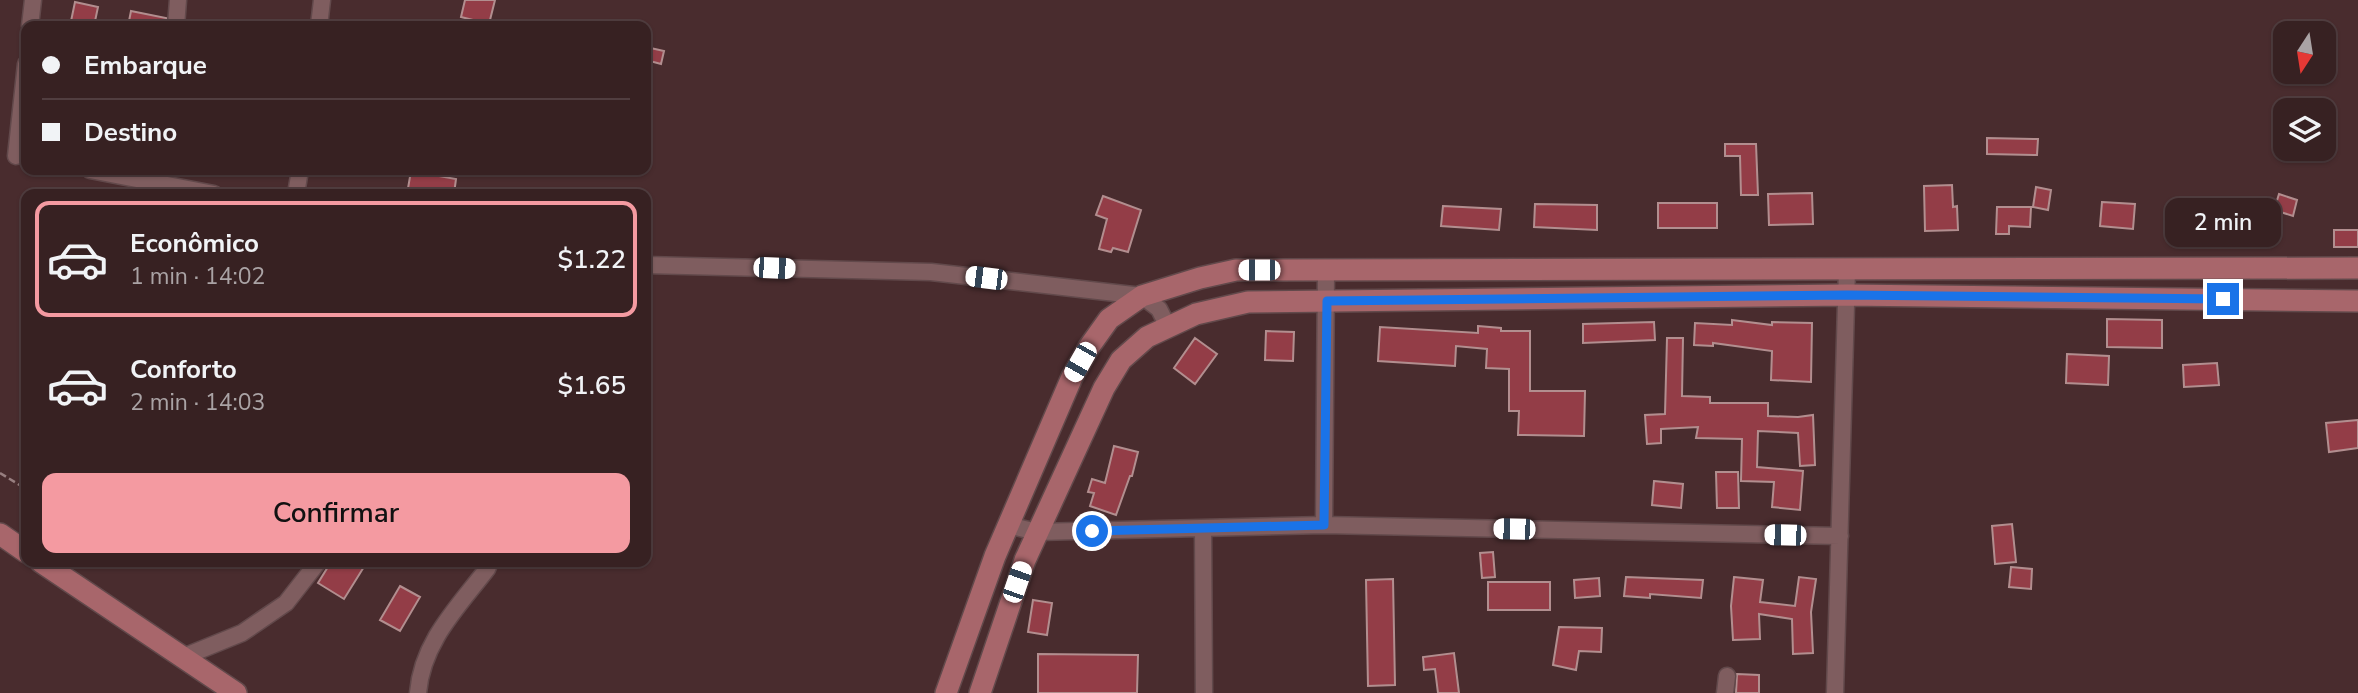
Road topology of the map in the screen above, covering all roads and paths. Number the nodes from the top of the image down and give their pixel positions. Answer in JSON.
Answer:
{"nodes":[{"id":1,"x":33,"y":0,"type":"edge"},
{"id":2,"x":178,"y":0,"type":"edge"},
{"id":3,"x":322,"y":0,"type":"edge"},
{"id":4,"x":31,"y":21,"type":"edge"},
{"id":5,"x":176,"y":21,"type":"edge"},
{"id":6,"x":320,"y":21,"type":"edge"},
{"id":7,"x":21,"y":102,"type":"edge"},
{"id":8,"x":14,"y":156,"type":"edge"},
{"id":9,"x":161,"y":176,"type":"edge"},
{"id":10,"x":199,"y":189,"type":"edge"},
{"id":11,"x":651,"y":265,"type":"edge"},
{"id":12,"x":2358,"y":268,"type":"edge"},
{"id":13,"x":1847,"y":269,"type":"junction"},
{"id":14,"x":1326,"y":270,"type":"junction"},
{"id":15,"x":1634,"y":270,"type":"junction"},
{"id":16,"x":1847,"y":295,"type":"junction"},
{"id":17,"x":1142,"y":296,"type":"junction"},
{"id":18,"x":1635,"y":297,"type":"junction"},
{"id":19,"x":1327,"y":301,"type":"junction"},
{"id":20,"x":2358,"y":301,"type":"edge"},
{"id":21,"x":1168,"y":327,"type":"junction"},
{"id":22,"x":0,"y":473,"type":"edge"},
{"id":23,"x":21,"y":486,"type":"edge"},
{"id":24,"x":1008,"y":525,"type":"junction"},
{"id":25,"x":1324,"y":525,"type":"junction"},
{"id":26,"x":1203,"y":528,"type":"junction"},
{"id":27,"x":1037,"y":532,"type":"junction"},
{"id":28,"x":0,"y":534,"type":"edge"},
{"id":29,"x":1840,"y":536,"type":"junction"},
{"id":30,"x":21,"y":549,"type":"edge"},
{"id":31,"x":48,"y":567,"type":"edge"},
{"id":32,"x":314,"y":567,"type":"edge"},
{"id":33,"x":488,"y":567,"type":"edge"},
{"id":34,"x":183,"y":657,"type":"junction"},
{"id":35,"x":1727,"y":676,"type":"dead end"},
{"id":36,"x":236,"y":693,"type":"edge"},
{"id":37,"x":418,"y":693,"type":"edge"},
{"id":38,"x":946,"y":693,"type":"edge"},
{"id":39,"x":980,"y":693,"type":"edge"},
{"id":40,"x":1204,"y":693,"type":"edge"},
{"id":41,"x":1725,"y":693,"type":"edge"},
{"id":42,"x":1835,"y":693,"type":"edge"}],
"edges":[{"from":1,"to":4,"type":"street"},
{"from":2,"to":5,"type":"street"},
{"from":3,"to":6,"type":"street"},
{"from":7,"to":8,"type":"street"},
{"from":9,"to":10,"type":"street"},
{"from":11,"to":17,"type":"street"},
{"from":12,"to":13,"type":"main road"},
{"from":13,"to":15,"type":"main road"},
{"from":13,"to":16,"type":"street"},
{"from":14,"to":15,"type":"main road"},
{"from":14,"to":17,"type":"main road"},
{"from":14,"to":19,"type":"street"},
{"from":15,"to":18,"type":"main road"},
{"from":16,"to":18,"type":"main road"},
{"from":16,"to":20,"type":"main road"},
{"from":16,"to":29,"type":"street"},
{"from":17,"to":21,"type":"street"},
{"from":17,"to":24,"type":"main road"},
{"from":18,"to":19,"type":"main road"},
{"from":19,"to":21,"type":"main road"},
{"from":19,"to":25,"type":"street"},
{"from":21,"to":27,"type":"main road"},
{"from":22,"to":23,"type":"path"},
{"from":24,"to":27,"type":"street"},
{"from":24,"to":38,"type":"main road"},
{"from":25,"to":26,"type":"street"},
{"from":25,"to":29,"type":"street"},
{"from":26,"to":27,"type":"street"},
{"from":26,"to":40,"type":"street"},
{"from":27,"to":39,"type":"main road"},
{"from":28,"to":30,"type":"main road"},
{"from":29,"to":42,"type":"street"},
{"from":31,"to":34,"type":"main road"},
{"from":32,"to":34,"type":"street"},
{"from":33,"to":37,"type":"street"},
{"from":34,"to":36,"type":"main road"},
{"from":35,"to":41,"type":"street"}]}
